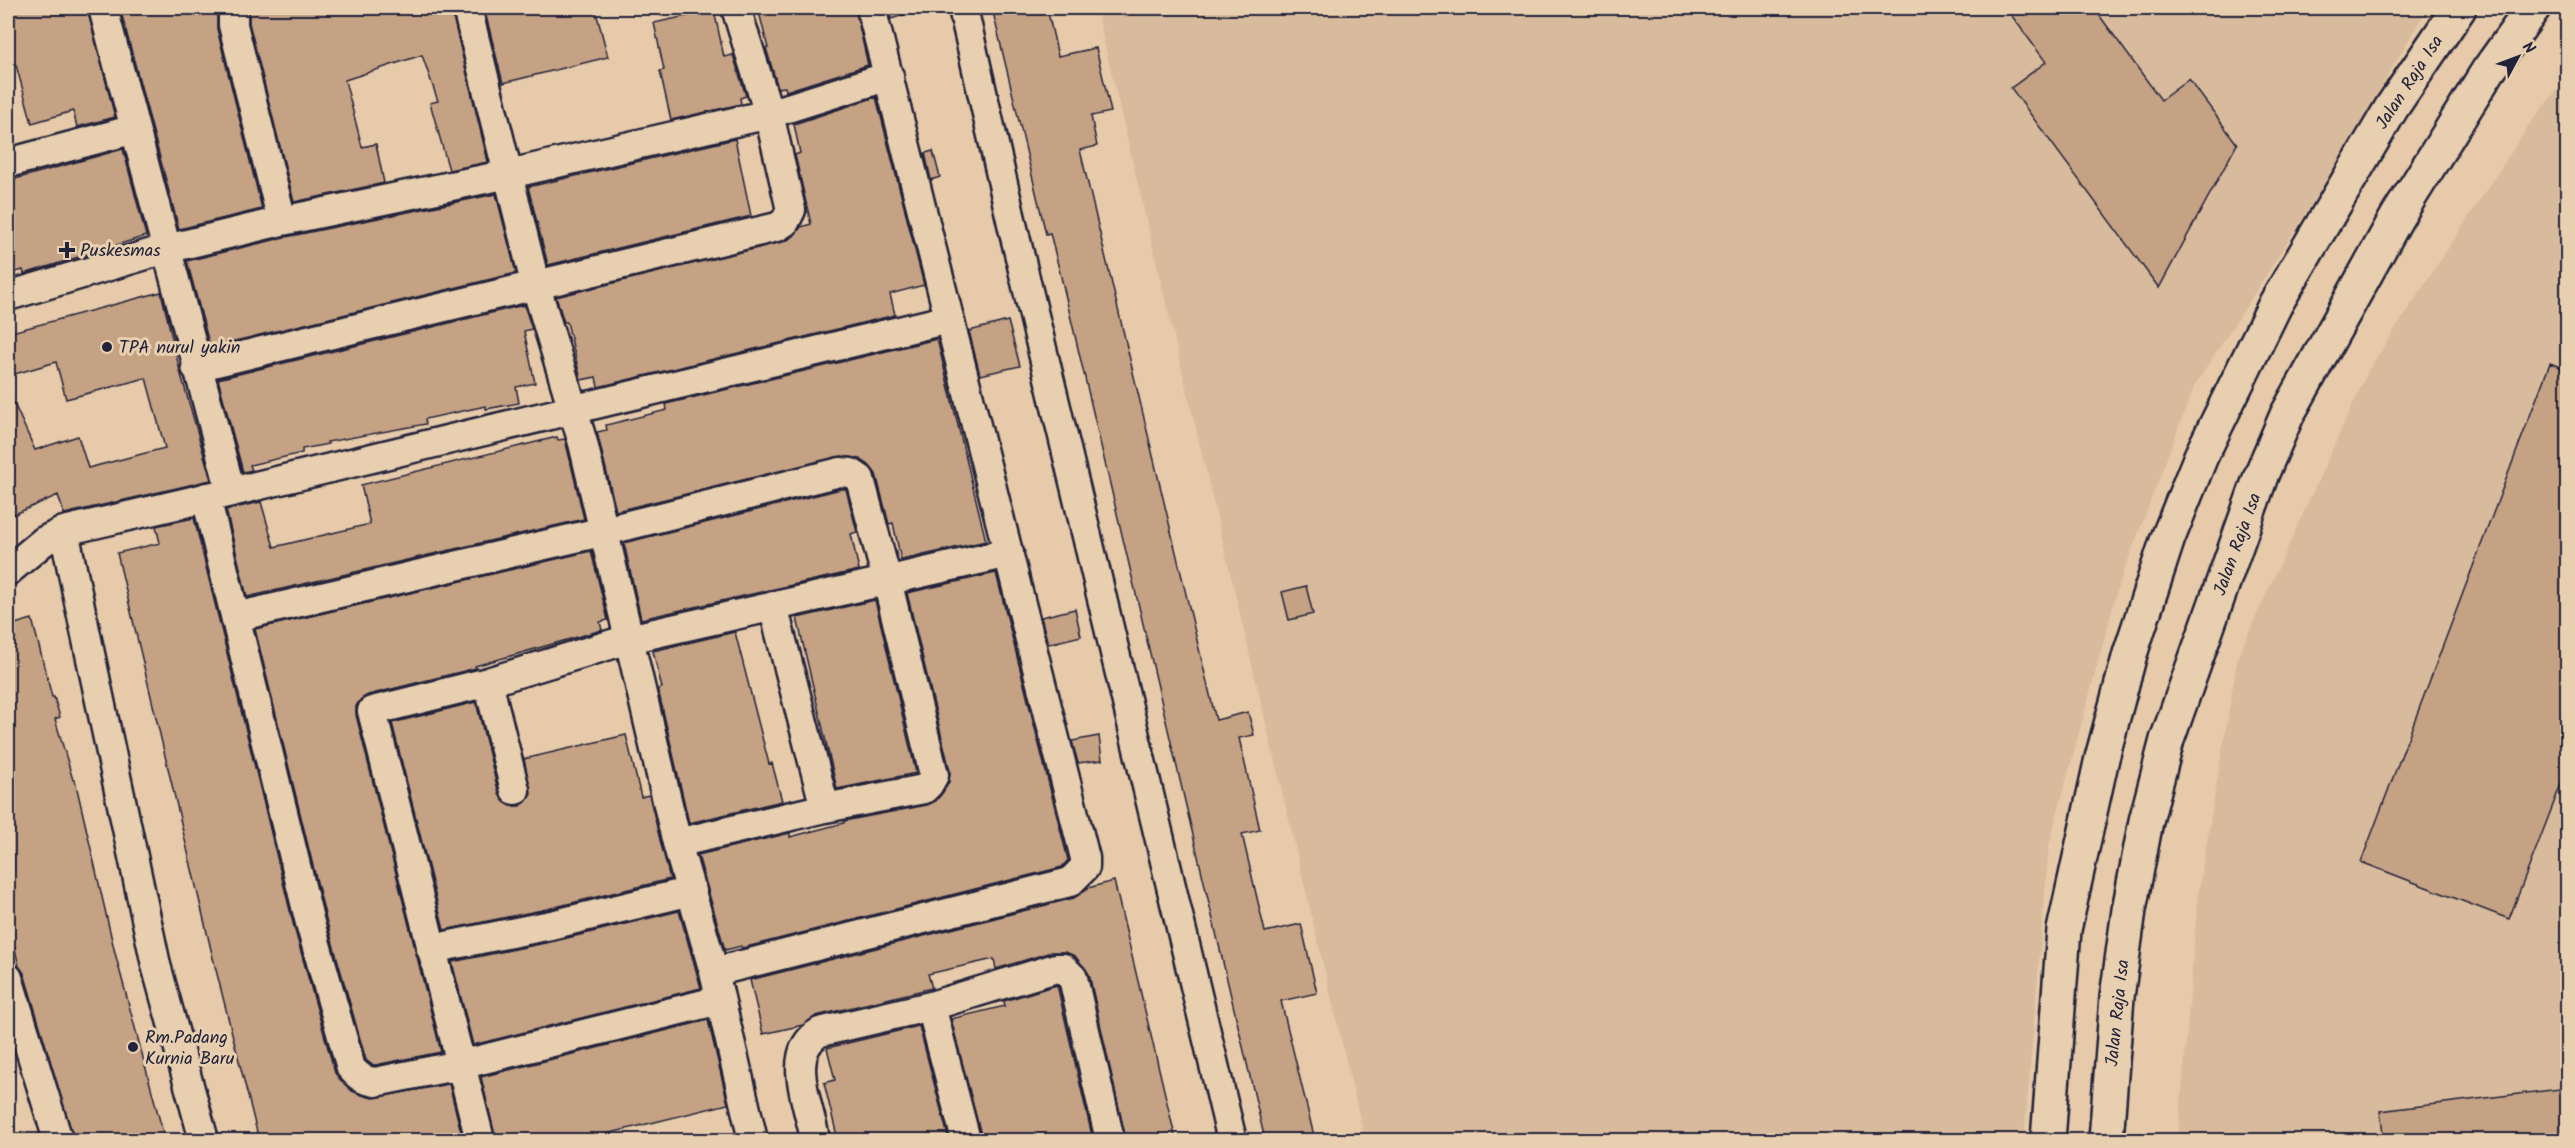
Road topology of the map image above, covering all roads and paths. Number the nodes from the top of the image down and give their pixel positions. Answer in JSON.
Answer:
{"nodes":[{"id":1,"x":103,"y":8,"type":"edge"},
{"id":2,"x":233,"y":8,"type":"edge"},
{"id":3,"x":467,"y":8,"type":"edge"},
{"id":4,"x":736,"y":8,"type":"edge"},
{"id":5,"x":871,"y":8,"type":"edge"},
{"id":6,"x":963,"y":8,"type":"edge"},
{"id":7,"x":2459,"y":8,"type":"edge"},
{"id":8,"x":2533,"y":8,"type":"edge"},
{"id":9,"x":889,"y":76,"type":"junction"},
{"id":10,"x":769,"y":114,"type":"junction"},
{"id":11,"x":135,"y":129,"type":"junction"},
{"id":12,"x":9,"y":155,"type":"edge"},
{"id":13,"x":509,"y":174,"type":"junction"},
{"id":14,"x":282,"y":221,"type":"junction"},
{"id":15,"x":166,"y":249,"type":"junction"},
{"id":16,"x":535,"y":283,"type":"junction"},
{"id":17,"x":8,"y":296,"type":"edge"},
{"id":18,"x":949,"y":319,"type":"junction"},
{"id":19,"x":196,"y":367,"type":"junction"},
{"id":20,"x":574,"y":408,"type":"junction"},
{"id":21,"x":218,"y":495,"type":"junction"},
{"id":22,"x":64,"y":531,"type":"junction"},
{"id":23,"x":605,"y":531,"type":"junction"},
{"id":24,"x":1009,"y":553,"type":"junction"},
{"id":25,"x":8,"y":570,"type":"edge"},
{"id":26,"x":888,"y":580,"type":"junction"},
{"id":27,"x":772,"y":606,"type":"junction"},
{"id":28,"x":236,"y":617,"type":"junction"},
{"id":29,"x":629,"y":639,"type":"junction"},
{"id":30,"x":488,"y":682,"type":"junction"},
{"id":31,"x":515,"y":790,"type":"dead end"},
{"id":32,"x":825,"y":808,"type":"junction"},
{"id":33,"x":677,"y":843,"type":"junction"},
{"id":34,"x":692,"y":891,"type":"junction"},
{"id":35,"x":431,"y":949,"type":"junction"},
{"id":36,"x":714,"y":972,"type":"junction"},
{"id":37,"x":8,"y":978,"type":"edge"},
{"id":38,"x":720,"y":1000,"type":"junction"},
{"id":39,"x":931,"y":1006,"type":"junction"},
{"id":40,"x":16,"y":1036,"type":"edge"},
{"id":41,"x":460,"y":1065,"type":"junction"},
{"id":42,"x":814,"y":1134,"type":"dead end"},
{"id":43,"x":58,"y":1140,"type":"edge"},
{"id":44,"x":204,"y":1140,"type":"edge"},
{"id":45,"x":480,"y":1140,"type":"edge"},
{"id":46,"x":753,"y":1140,"type":"edge"},
{"id":47,"x":966,"y":1140,"type":"edge"},
{"id":48,"x":1110,"y":1140,"type":"edge"},
{"id":49,"x":1232,"y":1140,"type":"edge"},
{"id":50,"x":2048,"y":1140,"type":"edge"},
{"id":51,"x":2106,"y":1140,"type":"edge"}],
"edges":[{"from":1,"to":11,"type":"street"},
{"from":2,"to":14,"type":"street"},
{"from":3,"to":13,"type":"street"},
{"from":4,"to":10,"type":"street"},
{"from":5,"to":9,"type":"street"},
{"from":6,"to":49,"type":"street"},
{"from":7,"to":50,"type":"main road","name":"Jalan Raja Isa"},
{"from":8,"to":51,"type":"main road","name":"Jalan Raja Isa"},
{"from":9,"to":10,"type":"street"},
{"from":9,"to":18,"type":"street"},
{"from":10,"to":13,"type":"street"},
{"from":10,"to":16,"type":"street"},
{"from":11,"to":12,"type":"street"},
{"from":11,"to":15,"type":"street"},
{"from":13,"to":14,"type":"street"},
{"from":13,"to":16,"type":"street"},
{"from":14,"to":15,"type":"street"},
{"from":15,"to":17,"type":"street"},
{"from":15,"to":19,"type":"street"},
{"from":16,"to":19,"type":"street"},
{"from":16,"to":20,"type":"street"},
{"from":18,"to":20,"type":"street"},
{"from":18,"to":24,"type":"street"},
{"from":19,"to":21,"type":"street"},
{"from":20,"to":21,"type":"street"},
{"from":20,"to":23,"type":"street"},
{"from":21,"to":22,"type":"street"},
{"from":21,"to":28,"type":"street"},
{"from":22,"to":25,"type":"street"},
{"from":22,"to":44,"type":"street"},
{"from":23,"to":26,"type":"street"},
{"from":23,"to":28,"type":"street"},
{"from":23,"to":29,"type":"street"},
{"from":24,"to":26,"type":"street"},
{"from":24,"to":36,"type":"street"},
{"from":26,"to":27,"type":"street"},
{"from":26,"to":32,"type":"street"},
{"from":27,"to":29,"type":"street"},
{"from":27,"to":32,"type":"street"},
{"from":28,"to":41,"type":"street"},
{"from":29,"to":30,"type":"street"},
{"from":29,"to":33,"type":"street"},
{"from":30,"to":31,"type":"street"},
{"from":30,"to":35,"type":"street"},
{"from":32,"to":33,"type":"street"},
{"from":33,"to":34,"type":"street"},
{"from":34,"to":35,"type":"street"},
{"from":34,"to":36,"type":"street"},
{"from":35,"to":41,"type":"street"},
{"from":36,"to":38,"type":"street"},
{"from":37,"to":40,"type":"street"},
{"from":38,"to":41,"type":"street"},
{"from":38,"to":46,"type":"street"},
{"from":39,"to":42,"type":"street"},
{"from":39,"to":47,"type":"street"},
{"from":39,"to":48,"type":"street"},
{"from":40,"to":43,"type":"street"},
{"from":41,"to":45,"type":"street"}]}
